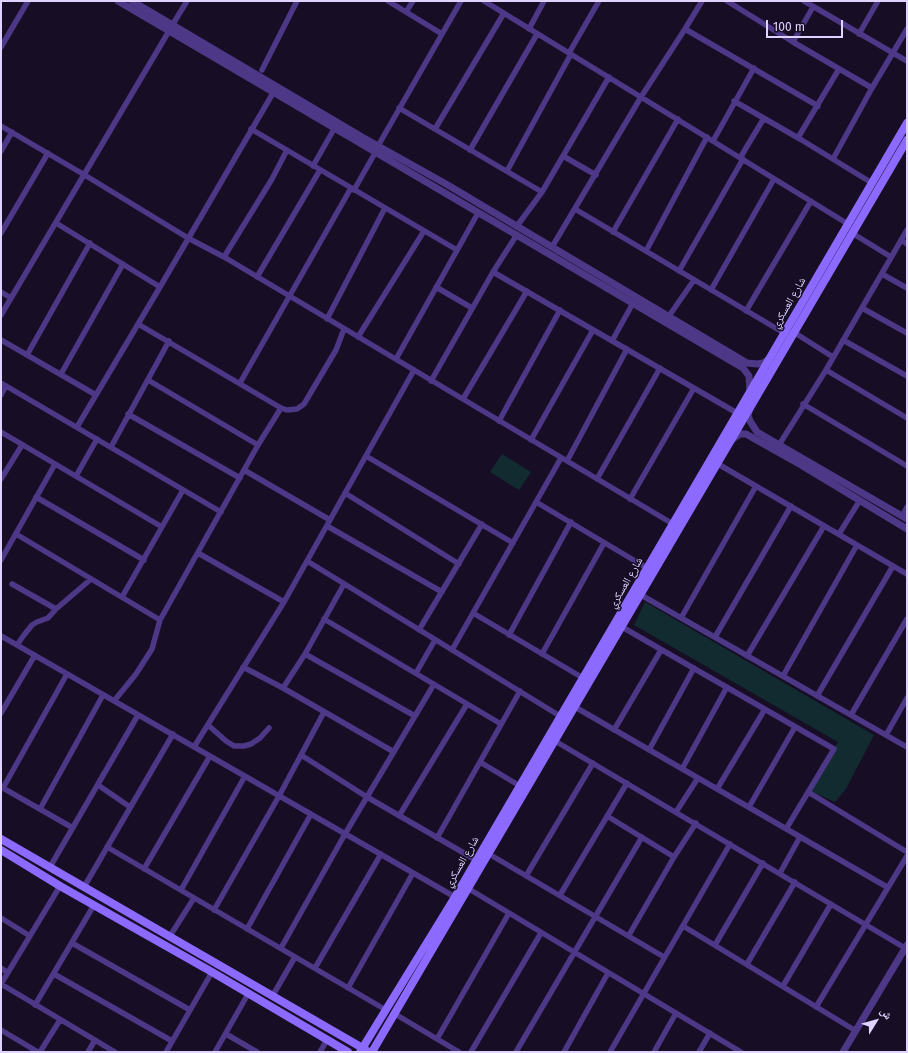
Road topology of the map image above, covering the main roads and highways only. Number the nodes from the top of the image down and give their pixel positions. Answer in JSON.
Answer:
{"nodes":[{"id":1,"x":907,"y":122,"type":"edge"},
{"id":2,"x":907,"y":140,"type":"edge"},
{"id":3,"x":822,"y":269,"type":"junction"},
{"id":4,"x":828,"y":275,"type":"junction"},
{"id":5,"x":812,"y":285,"type":"junction"},
{"id":6,"x":819,"y":290,"type":"junction"},
{"id":7,"x":698,"y":489,"type":"junction"},
{"id":8,"x":690,"y":503,"type":"junction"},
{"id":9,"x":536,"y":766,"type":"junction"},
{"id":10,"x":529,"y":778,"type":"junction"},
{"id":11,"x":1,"y":838,"type":"edge"},
{"id":12,"x":1,"y":850,"type":"edge"},
{"id":13,"x":196,"y":951,"type":"junction"},
{"id":14,"x":208,"y":958,"type":"junction"},
{"id":15,"x":193,"y":961,"type":"junction"},
{"id":16,"x":204,"y":968,"type":"junction"},
{"id":17,"x":330,"y":1041,"type":"junction"},
{"id":18,"x":366,"y":1051,"type":"edge"},
{"id":19,"x":338,"y":1052,"type":"edge"},
{"id":20,"x":348,"y":1052,"type":"edge"}],
"edges":[{"from":1,"to":3,"type":"main road","name":"شارع العسكري"},
{"from":2,"to":4,"type":"main road","name":"شارع العسكري"},
{"from":3,"to":4,"type":"main road"},
{"from":3,"to":5,"type":"main road","name":"شارع العسكري"},
{"from":4,"to":6,"type":"main road","name":"شارع العسكري"},
{"from":5,"to":6,"type":"main road"},
{"from":5,"to":7,"type":"main road","name":"شارع العسكري"},
{"from":6,"to":7,"type":"main road","name":"شارع العسكري"},
{"from":7,"to":8,"type":"main road","name":"شارع العسكري"},
{"from":8,"to":9,"type":"main road","name":"شارع العسكري"},
{"from":8,"to":9,"type":"main road","name":"شارع العسكري"},
{"from":9,"to":10,"type":"main road","name":"شارع العسكري"},
{"from":10,"to":18,"type":"main road","name":"شارع العسكري"},
{"from":10,"to":18,"type":"main road","name":"شارع العسكري"},
{"from":11,"to":13,"type":"main road"},
{"from":12,"to":15,"type":"main road"},
{"from":13,"to":14,"type":"main road"},
{"from":13,"to":15,"type":"main road"},
{"from":14,"to":16,"type":"main road"},
{"from":14,"to":18,"type":"main road"},
{"from":15,"to":16,"type":"main road"},
{"from":16,"to":17,"type":"main road"},
{"from":17,"to":19,"type":"main road"},
{"from":17,"to":20,"type":"main road"}]}
